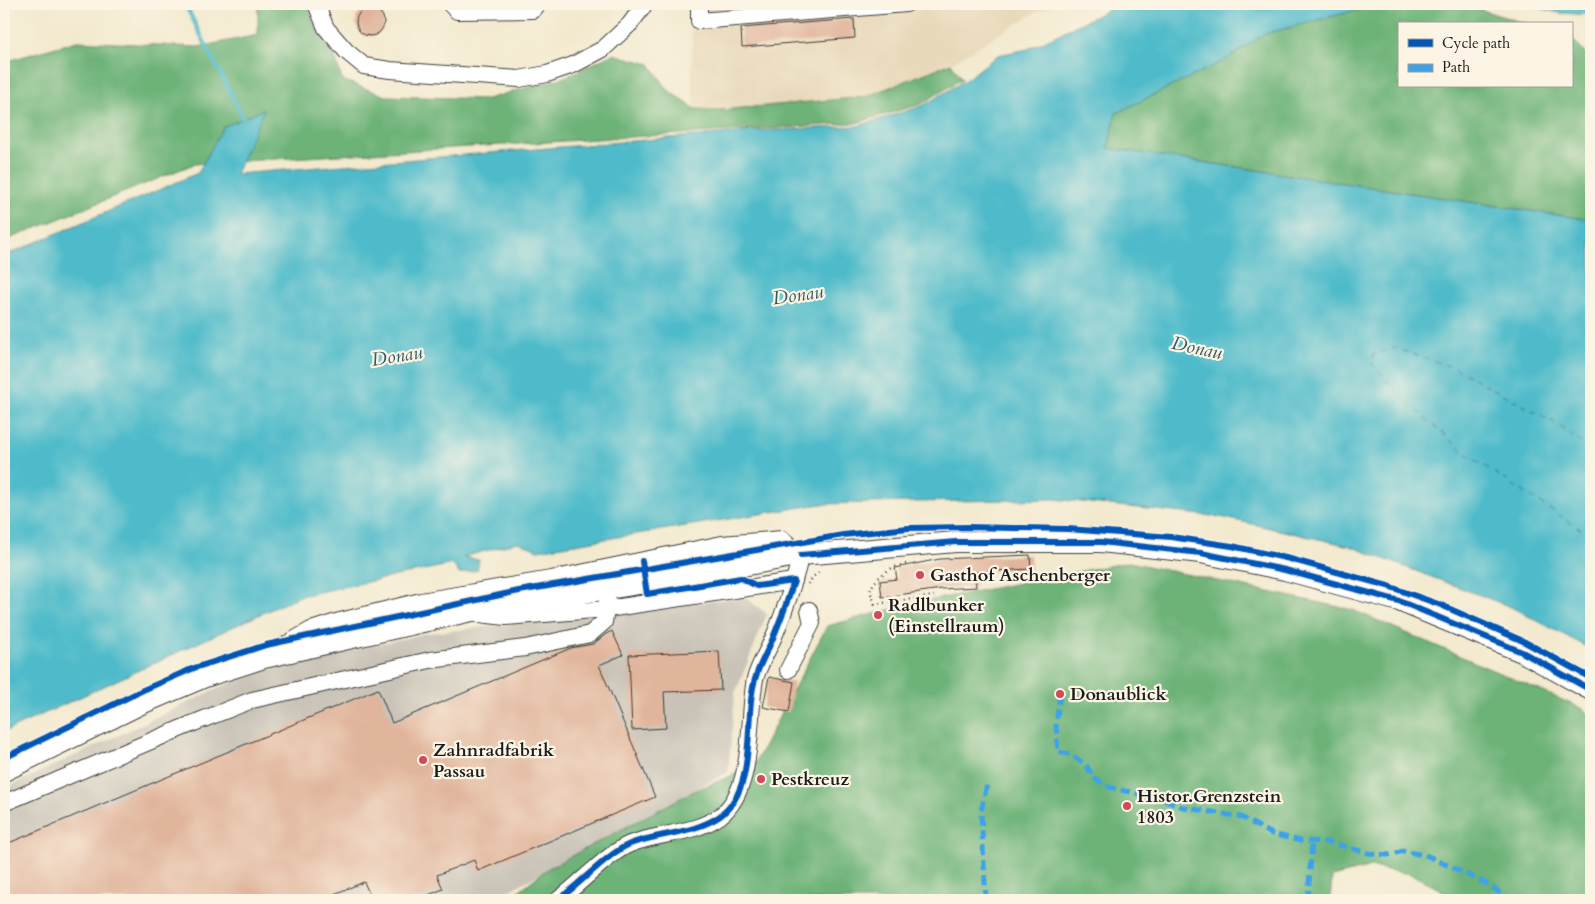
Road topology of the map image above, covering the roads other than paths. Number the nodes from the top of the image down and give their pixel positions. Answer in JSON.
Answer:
{"nodes":[{"id":1,"x":316,"y":4,"type":"edge"},
{"id":2,"x":450,"y":4,"type":"edge"},
{"id":3,"x":538,"y":4,"type":"edge"},
{"id":4,"x":645,"y":4,"type":"edge"},
{"id":5,"x":699,"y":4,"type":"edge"},
{"id":6,"x":906,"y":4,"type":"edge"},
{"id":7,"x":801,"y":555,"type":"junction"},
{"id":8,"x":794,"y":581,"type":"junction"},
{"id":9,"x":609,"y":588,"type":"junction"},
{"id":10,"x":607,"y":609,"type":"junction"},
{"id":11,"x":809,"y":610,"type":"dead end"},
{"id":12,"x":467,"y":612,"type":"junction"},
{"id":13,"x":264,"y":658,"type":"junction"},
{"id":14,"x":788,"y":670,"type":"dead end"},
{"id":15,"x":1591,"y":690,"type":"edge"},
{"id":16,"x":4,"y":770,"type":"edge"},
{"id":17,"x":4,"y":803,"type":"edge"},
{"id":18,"x":558,"y":900,"type":"edge"}],
"edges":[{"from":1,"to":4,"type":"street"},
{"from":2,"to":3,"type":"street"},
{"from":5,"to":6,"type":"street"},
{"from":7,"to":8,"type":"street"},
{"from":7,"to":9,"type":"main road"},
{"from":7,"to":13,"type":"street"},
{"from":7,"to":15,"type":"main road"},
{"from":8,"to":10,"type":"street"},
{"from":8,"to":18,"type":"street"},
{"from":9,"to":10,"type":"street"},
{"from":9,"to":12,"type":"main road"},
{"from":10,"to":12,"type":"street"},
{"from":10,"to":17,"type":"street"},
{"from":11,"to":14,"type":"street"},
{"from":12,"to":13,"type":"main road"},
{"from":13,"to":16,"type":"main road"}]}
